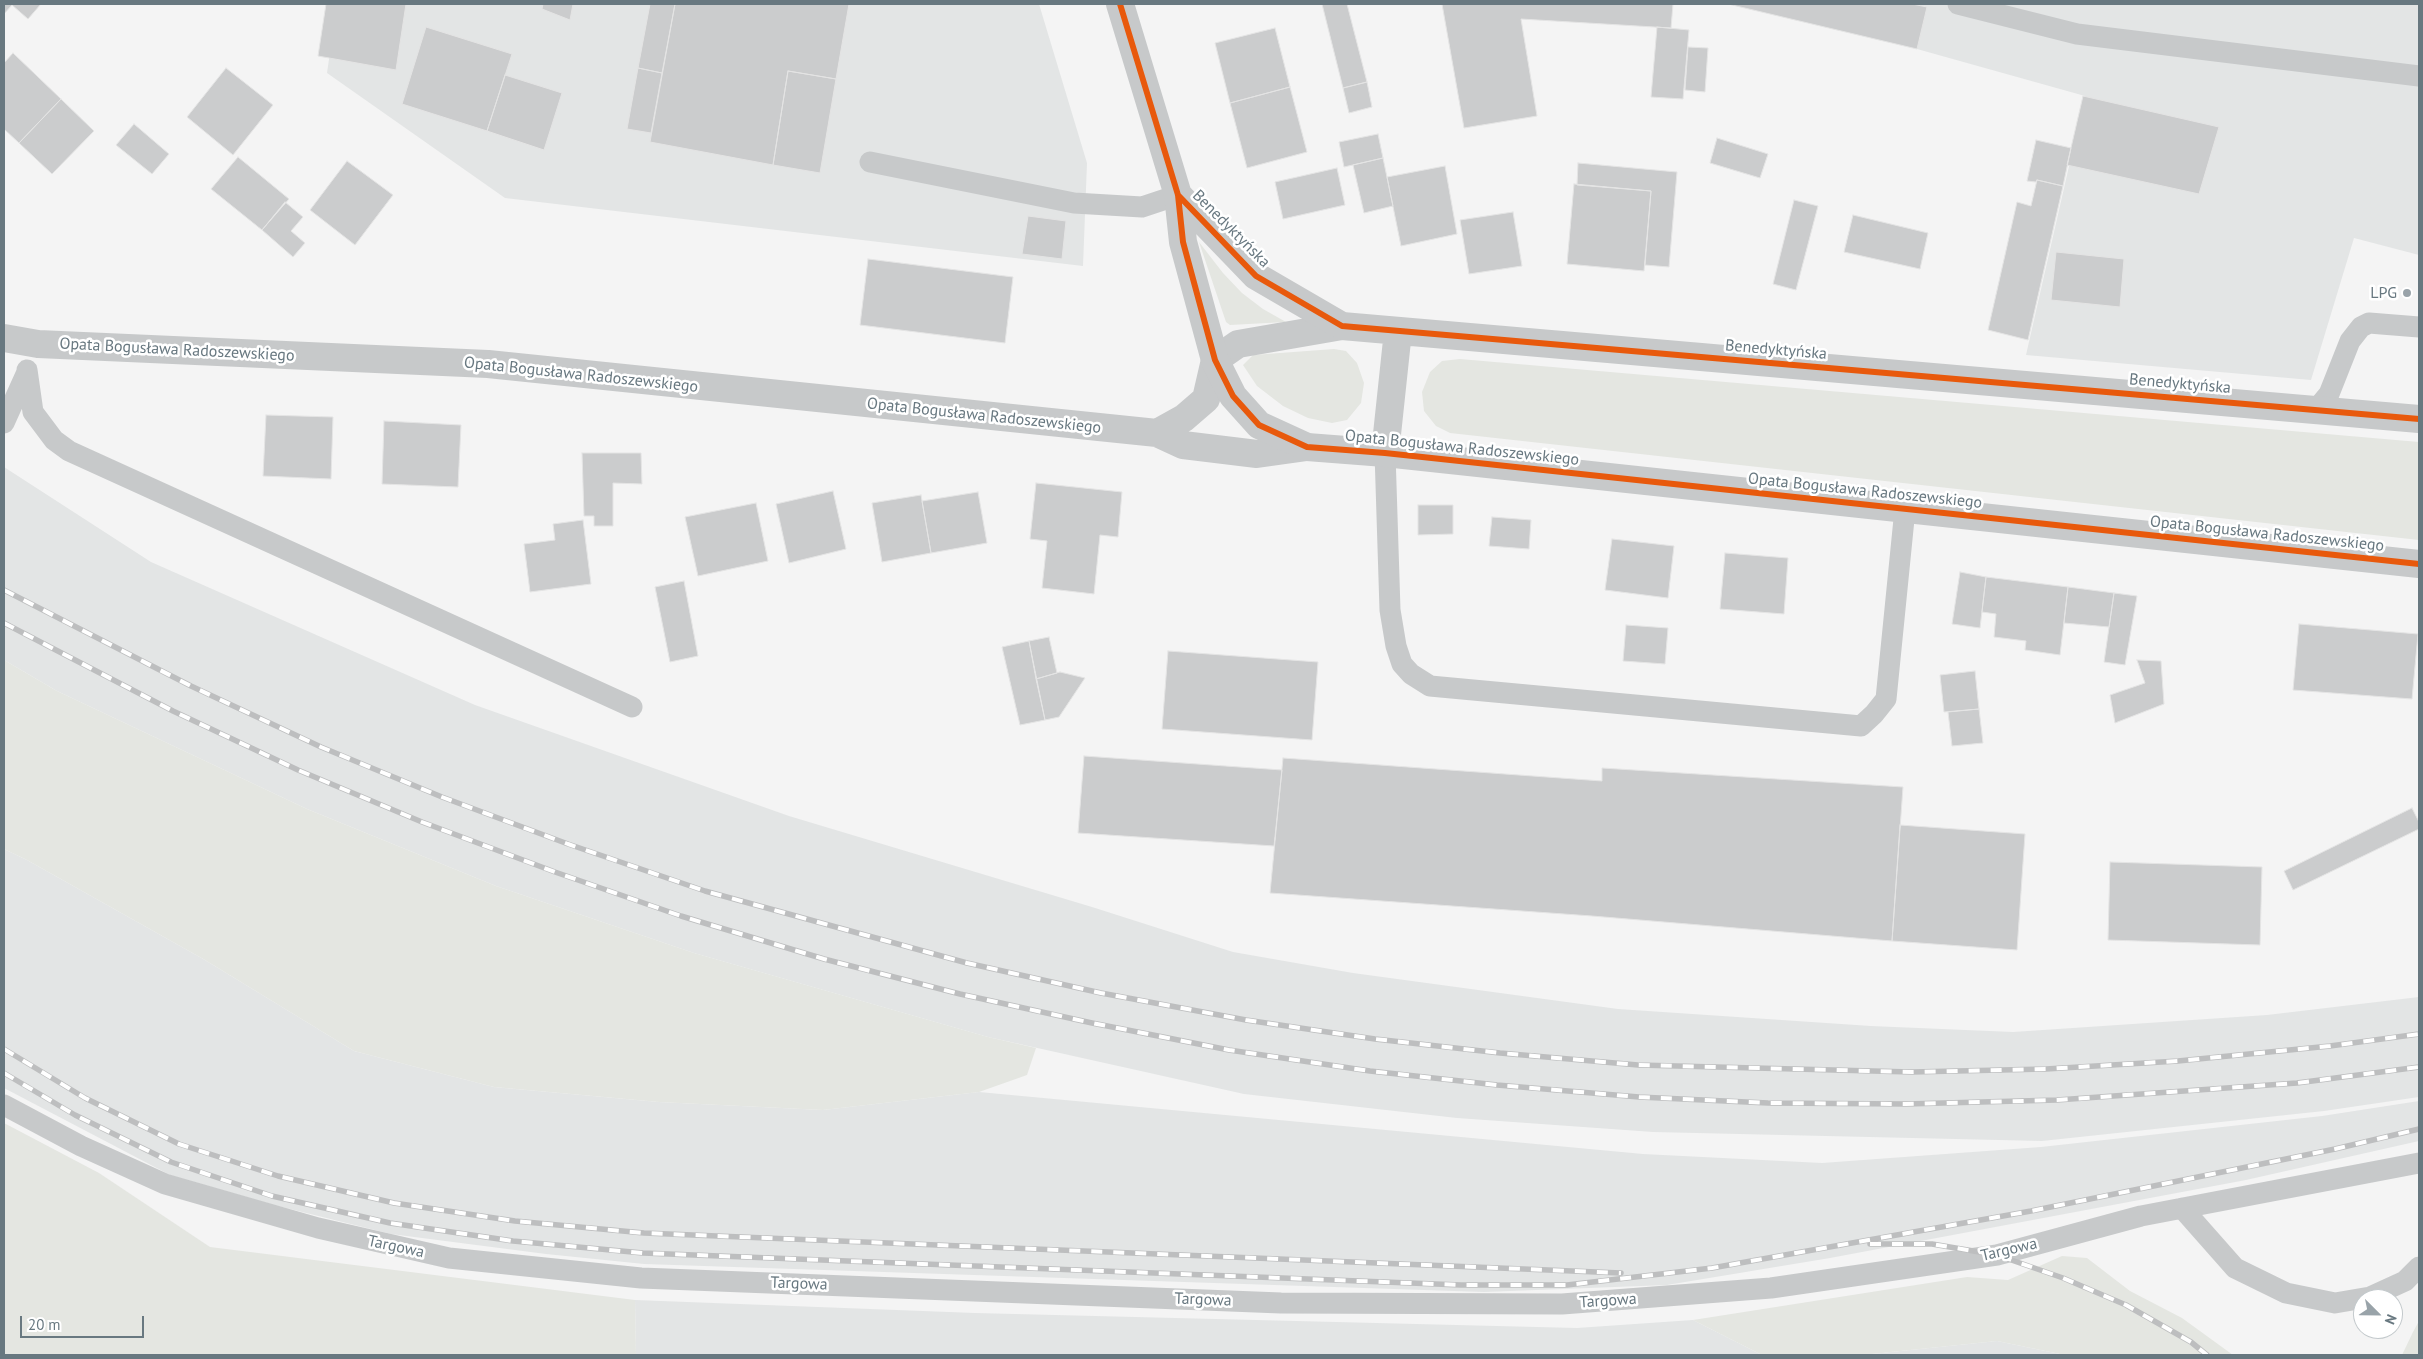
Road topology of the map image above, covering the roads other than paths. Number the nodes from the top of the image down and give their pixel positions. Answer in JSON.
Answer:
{"nodes":[{"id":1,"x":1120,"y":4,"type":"edge"},
{"id":2,"x":1958,"y":4,"type":"edge"},
{"id":3,"x":2419,"y":76,"type":"edge"},
{"id":4,"x":870,"y":162,"type":"dead end"},
{"id":5,"x":1178,"y":195,"type":"junction"},
{"id":6,"x":1342,"y":326,"type":"junction"},
{"id":7,"x":2419,"y":327,"type":"edge"},
{"id":8,"x":1398,"y":331,"type":"junction"},
{"id":9,"x":4,"y":338,"type":"edge"},
{"id":10,"x":38,"y":344,"type":"junction"},
{"id":11,"x":1215,"y":360,"type":"junction"},
{"id":12,"x":27,"y":370,"type":"junction"},
{"id":13,"x":2315,"y":411,"type":"junction"},
{"id":14,"x":2419,"y":419,"type":"edge"},
{"id":15,"x":4,"y":423,"type":"edge"},
{"id":16,"x":1157,"y":433,"type":"junction"},
{"id":17,"x":1307,"y":447,"type":"junction"},
{"id":18,"x":1385,"y":453,"type":"junction"},
{"id":19,"x":1905,"y":509,"type":"junction"},
{"id":20,"x":2419,"y":564,"type":"edge"},
{"id":21,"x":632,"y":707,"type":"dead end"},
{"id":22,"x":4,"y":1104,"type":"edge"},
{"id":23,"x":2419,"y":1163,"type":"edge"},
{"id":24,"x":2182,"y":1208,"type":"junction"},
{"id":25,"x":2419,"y":1267,"type":"edge"}],
"edges":[{"from":1,"to":5,"type":"street","name":"Benedyktyńska"},
{"from":2,"to":3,"type":"lane"},
{"from":4,"to":5,"type":"lane"},
{"from":5,"to":6,"type":"street","name":"Benedyktyńska"},
{"from":5,"to":11,"type":"street","name":"Benedyktyńska"},
{"from":6,"to":8,"type":"street","name":"Benedyktyńska"},
{"from":6,"to":11,"type":"street"},
{"from":7,"to":13,"type":"lane"},
{"from":8,"to":13,"type":"street","name":"Benedyktyńska"},
{"from":8,"to":18,"type":"street"},
{"from":9,"to":10,"type":"street","name":"Opata Bogusława Radoszewskiego"},
{"from":10,"to":12,"type":"lane"},
{"from":10,"to":16,"type":"street","name":"Opata Bogusława Radoszewskiego"},
{"from":11,"to":16,"type":"street"},
{"from":11,"to":17,"type":"street","name":"Benedyktyńska"},
{"from":12,"to":15,"type":"lane"},
{"from":12,"to":21,"type":"lane"},
{"from":13,"to":14,"type":"street","name":"Benedyktyńska"},
{"from":16,"to":17,"type":"street","name":"Opata Bogusława Radoszewskiego"},
{"from":17,"to":18,"type":"street","name":"Opata Bogusława Radoszewskiego"},
{"from":18,"to":19,"type":"street","name":"Opata Bogusława Radoszewskiego"},
{"from":18,"to":19,"type":"lane"},
{"from":19,"to":20,"type":"street","name":"Opata Bogusława Radoszewskiego"},
{"from":22,"to":24,"type":"lane","name":"Targowa"},
{"from":23,"to":24,"type":"lane","name":"Targowa"},
{"from":24,"to":25,"type":"lane"}]}
